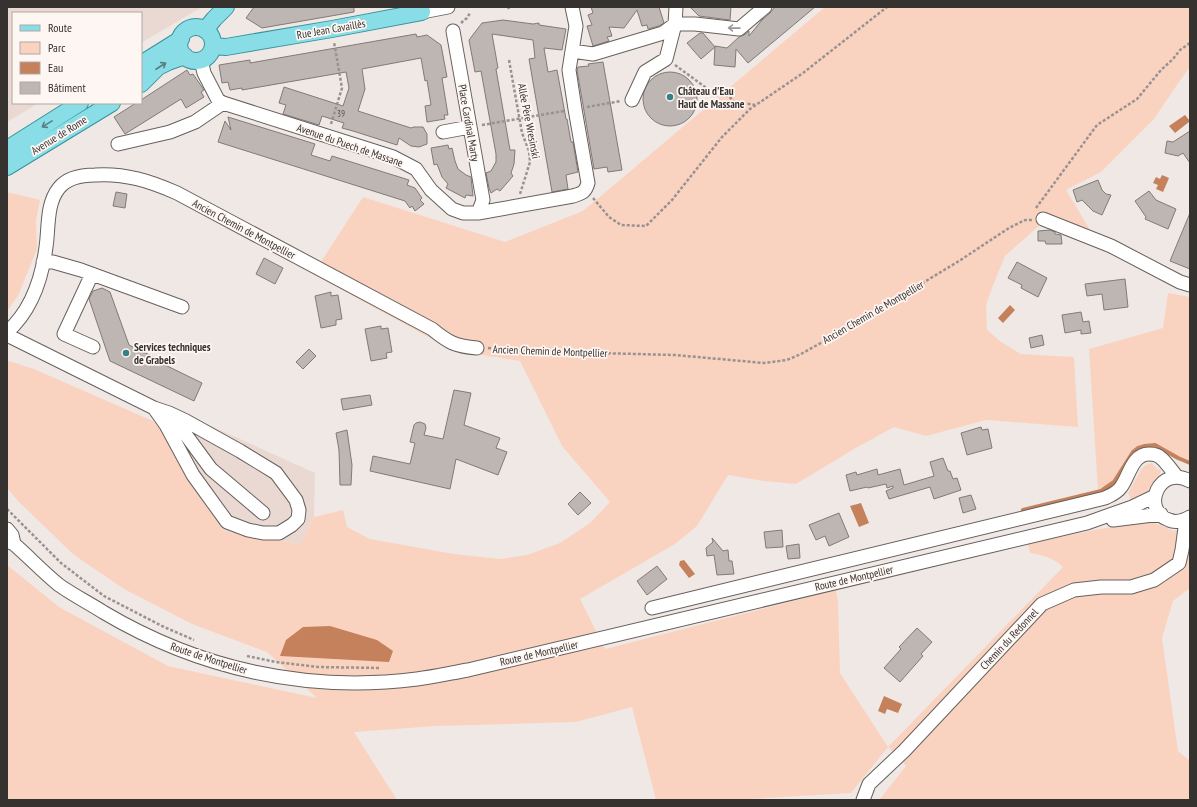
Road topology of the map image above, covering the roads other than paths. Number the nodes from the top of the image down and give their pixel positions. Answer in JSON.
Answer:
{"nodes":[{"id":1,"x":226,"y":7,"type":"edge"},
{"id":2,"x":448,"y":7,"type":"edge"},
{"id":3,"x":572,"y":7,"type":"edge"},
{"id":4,"x":676,"y":7,"type":"edge"},
{"id":5,"x":765,"y":7,"type":"edge"},
{"id":6,"x":422,"y":9,"type":"edge"},
{"id":7,"x":674,"y":24,"type":"junction"},
{"id":8,"x":206,"y":30,"type":"junction"},
{"id":9,"x":452,"y":32,"type":"dead end"},
{"id":10,"x":181,"y":39,"type":"junction"},
{"id":11,"x":213,"y":46,"type":"junction"},
{"id":12,"x":572,"y":51,"type":"junction"},
{"id":13,"x":185,"y":56,"type":"junction"},
{"id":14,"x":201,"y":60,"type":"junction"},
{"id":15,"x":142,"y":63,"type":"edge"},
{"id":16,"x":142,"y":83,"type":"edge"},
{"id":17,"x":632,"y":100,"type":"road end"},
{"id":18,"x":223,"y":103,"type":"junction"},
{"id":19,"x":78,"y":104,"type":"edge"},
{"id":20,"x":110,"y":104,"type":"edge"},
{"id":21,"x":470,"y":127,"type":"junction"},
{"id":22,"x":443,"y":132,"type":"dead end"},
{"id":23,"x":118,"y":144,"type":"dead end"},
{"id":24,"x":7,"y":149,"type":"edge"},
{"id":25,"x":7,"y":167,"type":"edge"},
{"id":26,"x":478,"y":214,"type":"junction"},
{"id":27,"x":1043,"y":219,"type":"road end"},
{"id":28,"x":43,"y":262,"type":"junction"},
{"id":29,"x":92,"y":274,"type":"junction"},
{"id":30,"x":1190,"y":285,"type":"edge"},
{"id":31,"x":182,"y":307,"type":"dead end"},
{"id":32,"x":7,"y":332,"type":"edge"},
{"id":33,"x":7,"y":336,"type":"edge"},
{"id":34,"x":93,"y":347,"type":"dead end"},
{"id":35,"x":477,"y":348,"type":"road end"},
{"id":36,"x":154,"y":408,"type":"junction"},
{"id":37,"x":1171,"y":479,"type":"junction"},
{"id":38,"x":1190,"y":482,"type":"edge"},
{"id":39,"x":1155,"y":496,"type":"junction"},
{"id":40,"x":263,"y":513,"type":"dead end"},
{"id":41,"x":1161,"y":514,"type":"junction"},
{"id":42,"x":1184,"y":519,"type":"edge"},
{"id":43,"x":1087,"y":523,"type":"junction"},
{"id":44,"x":7,"y":528,"type":"edge"},
{"id":45,"x":11,"y":542,"type":"edge"},
{"id":46,"x":652,"y":608,"type":"dead end"},
{"id":47,"x":863,"y":800,"type":"edge"}],
"edges":[{"from":1,"to":8,"type":"main road"},
{"from":2,"to":6,"type":"street","name":"Rue Jean Cavaillès"},
{"from":3,"to":12,"type":"street"},
{"from":4,"to":7,"type":"street"},
{"from":5,"to":7,"type":"street","one_way":true},
{"from":6,"to":11,"type":"main road","name":"Rue Jean Cavaillès"},
{"from":7,"to":12,"type":"street"},
{"from":7,"to":17,"type":"street"},
{"from":8,"to":10,"type":"main road"},
{"from":8,"to":11,"type":"main road"},
{"from":9,"to":21,"type":"street","name":"Place Cardinal Marty"},
{"from":10,"to":13,"type":"main road"},
{"from":10,"to":15,"type":"main road"},
{"from":11,"to":14,"type":"main road"},
{"from":12,"to":26,"type":"street","name":"Avenue du Puech de Massane"},
{"from":13,"to":14,"type":"main road"},
{"from":16,"to":13,"type":"main road","one_way":true},
{"from":14,"to":18,"type":"street"},
{"from":18,"to":23,"type":"street"},
{"from":18,"to":26,"type":"street","name":"Avenue du Puech de Massane"},
{"from":19,"to":24,"type":"main road","name":"Avenue de Rome","one_way":true},
{"from":20,"to":25,"type":"main road","name":"Avenue de Rome"},
{"from":21,"to":22,"type":"street"},
{"from":21,"to":26,"type":"street","name":"Place Cardinal Marty"},
{"from":27,"to":30,"type":"street"},
{"from":28,"to":29,"type":"street"},
{"from":28,"to":32,"type":"street","name":"Ancien Chemin de Montpellier"},
{"from":28,"to":35,"type":"street","name":"Ancien Chemin de Montpellier"},
{"from":29,"to":31,"type":"street"},
{"from":29,"to":34,"type":"street"},
{"from":33,"to":36,"type":"street"},
{"from":36,"to":36,"type":"street"},
{"from":36,"to":40,"type":"street"},
{"from":37,"to":38,"type":"street"},
{"from":37,"to":39,"type":"street"},
{"from":37,"to":46,"type":"street"},
{"from":39,"to":41,"type":"street"},
{"from":39,"to":43,"type":"street","name":"Route de Montpellier"},
{"from":41,"to":42,"type":"street"},
{"from":41,"to":43,"type":"street","name":"Route de Montpellier"},
{"from":42,"to":47,"type":"street","name":"Chemin du Redonnel"},
{"from":43,"to":45,"type":"street","name":"Route de Montpellier"},
{"from":44,"to":45,"type":"street","name":"Route de Montpellier"}]}
